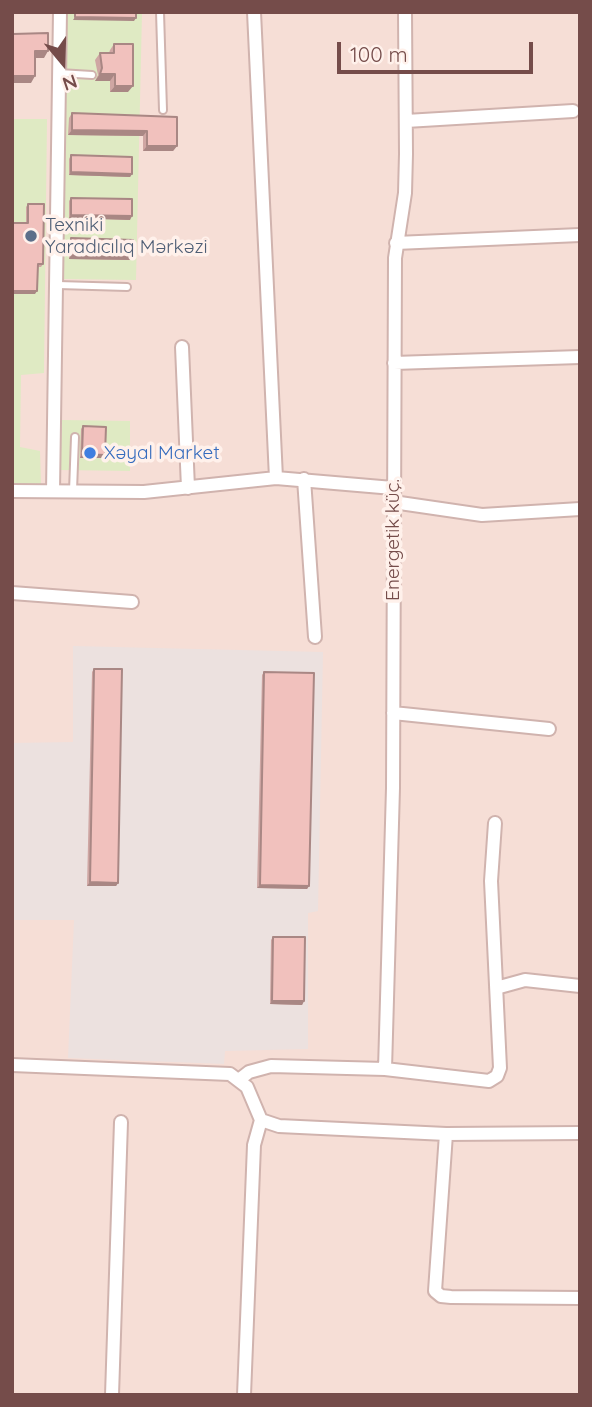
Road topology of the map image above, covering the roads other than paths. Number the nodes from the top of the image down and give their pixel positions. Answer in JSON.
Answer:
{"nodes":[{"id":1,"x":60,"y":12,"type":"edge"},
{"id":2,"x":160,"y":12,"type":"edge"},
{"id":3,"x":254,"y":12,"type":"edge"},
{"id":4,"x":405,"y":12,"type":"edge"},
{"id":5,"x":59,"y":73,"type":"junction"},
{"id":6,"x":92,"y":75,"type":"dead end"},
{"id":7,"x":163,"y":110,"type":"dead end"},
{"id":8,"x":573,"y":111,"type":"dead end"},
{"id":9,"x":406,"y":121,"type":"junction"},
{"id":10,"x":580,"y":235,"type":"edge"},
{"id":11,"x":396,"y":243,"type":"junction"},
{"id":12,"x":58,"y":285,"type":"junction"},
{"id":13,"x":127,"y":287,"type":"dead end"},
{"id":14,"x":182,"y":347,"type":"dead end"},
{"id":15,"x":580,"y":357,"type":"edge"},
{"id":16,"x":394,"y":363,"type":"junction"},
{"id":17,"x":75,"y":437,"type":"dead end"},
{"id":18,"x":276,"y":478,"type":"junction"},
{"id":19,"x":304,"y":479,"type":"junction"},
{"id":20,"x":188,"y":488,"type":"junction"},
{"id":21,"x":393,"y":488,"type":"junction"},
{"id":22,"x":12,"y":491,"type":"edge"},
{"id":23,"x":53,"y":491,"type":"junction"},
{"id":24,"x":73,"y":491,"type":"junction"},
{"id":25,"x":393,"y":502,"type":"junction"},
{"id":26,"x":580,"y":509,"type":"edge"},
{"id":27,"x":12,"y":593,"type":"edge"},
{"id":28,"x":132,"y":602,"type":"dead end"},
{"id":29,"x":315,"y":637,"type":"dead end"},
{"id":30,"x":393,"y":713,"type":"junction"},
{"id":31,"x":549,"y":729,"type":"dead end"},
{"id":32,"x":495,"y":822,"type":"dead end"},
{"id":33,"x":580,"y":986,"type":"edge"},
{"id":34,"x":496,"y":988,"type":"junction"},
{"id":35,"x":12,"y":1065,"type":"edge"},
{"id":36,"x":385,"y":1069,"type":"junction"},
{"id":37,"x":240,"y":1079,"type":"junction"},
{"id":38,"x":261,"y":1120,"type":"junction"},
{"id":39,"x":121,"y":1122,"type":"dead end"},
{"id":40,"x":580,"y":1133,"type":"edge"},
{"id":41,"x":446,"y":1134,"type":"junction"},
{"id":42,"x":580,"y":1298,"type":"edge"},
{"id":43,"x":112,"y":1395,"type":"edge"},
{"id":44,"x":244,"y":1395,"type":"edge"}],
"edges":[{"from":1,"to":5,"type":"street"},
{"from":2,"to":7,"type":"lane"},
{"from":3,"to":18,"type":"street"},
{"from":4,"to":9,"type":"street","name":"Energetik küç."},
{"from":5,"to":6,"type":"lane"},
{"from":5,"to":12,"type":"street"},
{"from":8,"to":9,"type":"street"},
{"from":9,"to":11,"type":"street","name":"Energetik küç."},
{"from":10,"to":11,"type":"street"},
{"from":11,"to":16,"type":"street","name":"Energetik küç."},
{"from":12,"to":13,"type":"lane"},
{"from":12,"to":23,"type":"street"},
{"from":14,"to":20,"type":"street"},
{"from":15,"to":16,"type":"street"},
{"from":16,"to":21,"type":"street","name":"Energetik küç."},
{"from":17,"to":24,"type":"lane"},
{"from":18,"to":19,"type":"street"},
{"from":18,"to":20,"type":"street"},
{"from":19,"to":21,"type":"street"},
{"from":19,"to":29,"type":"street"},
{"from":20,"to":24,"type":"street"},
{"from":21,"to":25,"type":"street","name":"Energetik küç."},
{"from":22,"to":23,"type":"street"},
{"from":23,"to":24,"type":"street"},
{"from":25,"to":26,"type":"street"},
{"from":25,"to":30,"type":"street","name":"Energetik küç."},
{"from":27,"to":28,"type":"street"},
{"from":30,"to":31,"type":"street"},
{"from":30,"to":36,"type":"street","name":"Energetik küç."},
{"from":32,"to":34,"type":"street"},
{"from":33,"to":34,"type":"street"},
{"from":34,"to":36,"type":"street"},
{"from":35,"to":37,"type":"street"},
{"from":36,"to":37,"type":"street"},
{"from":37,"to":38,"type":"street"},
{"from":38,"to":41,"type":"street"},
{"from":38,"to":44,"type":"street"},
{"from":39,"to":43,"type":"street"},
{"from":40,"to":41,"type":"street"},
{"from":41,"to":42,"type":"street"}]}
